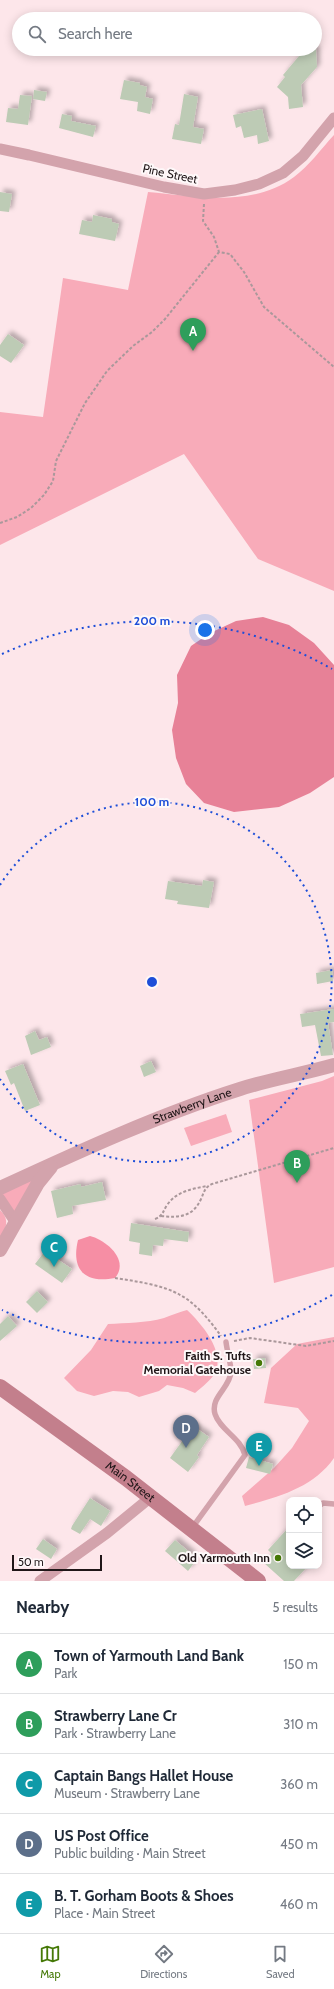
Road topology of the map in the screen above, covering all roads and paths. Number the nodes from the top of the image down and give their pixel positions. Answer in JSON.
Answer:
{"nodes":[{"id":1,"x":334,"y":118,"type":"edge"},
{"id":2,"x":0,"y":149,"type":"edge"},
{"id":3,"x":204,"y":194,"type":"junction"},
{"id":4,"x":218,"y":252,"type":"junction"},
{"id":5,"x":334,"y":368,"type":"edge"},
{"id":6,"x":0,"y":523,"type":"edge"},
{"id":7,"x":334,"y":1065,"type":"edge"},
{"id":8,"x":334,"y":1148,"type":"edge"},
{"id":9,"x":56,"y":1162,"type":"junction"},
{"id":10,"x":208,"y":1186,"type":"junction"},
{"id":11,"x":0,"y":1188,"type":"edge"},
{"id":12,"x":0,"y":1199,"type":"edge"},
{"id":13,"x":161,"y":1216,"type":"junction"},
{"id":14,"x":155,"y":1219,"type":"dead end"},
{"id":15,"x":16,"y":1222,"type":"junction"},
{"id":16,"x":0,"y":1250,"type":"edge"},
{"id":17,"x":115,"y":1278,"type":"dead end"},
{"id":18,"x":334,"y":1341,"type":"edge"},
{"id":19,"x":226,"y":1342,"type":"junction"},
{"id":20,"x":0,"y":1387,"type":"edge"},
{"id":21,"x":151,"y":1497,"type":"junction"},
{"id":22,"x":322,"y":1504,"type":"edge"},
{"id":23,"x":334,"y":1504,"type":"edge"},
{"id":24,"x":192,"y":1528,"type":"junction"},
{"id":25,"x":40,"y":1581,"type":"edge"},
{"id":26,"x":258,"y":1581,"type":"edge"}],
"edges":[{"from":1,"to":3,"type":"street","name":"Pine Street"},
{"from":2,"to":3,"type":"street","name":"Pine Street"},
{"from":3,"to":4,"type":"path"},
{"from":4,"to":5,"type":"path"},
{"from":4,"to":6,"type":"path"},
{"from":7,"to":9,"type":"street","name":"Strawberry Lane"},
{"from":8,"to":10,"type":"path"},
{"from":9,"to":11,"type":"street","name":"Strawberry Lane"},
{"from":9,"to":15,"type":"street","name":"Strawberry Lane"},
{"from":10,"to":13,"type":"path"},
{"from":10,"to":13,"type":"path"},
{"from":12,"to":15,"type":"street"},
{"from":13,"to":14,"type":"path"},
{"from":15,"to":16,"type":"street","name":"Strawberry Lane"},
{"from":17,"to":19,"type":"path"},
{"from":18,"to":19,"type":"path"},
{"from":19,"to":24,"type":"lane"},
{"from":20,"to":21,"type":"main road","name":"Main Street"},
{"from":21,"to":24,"type":"main road","name":"Main Street"},
{"from":21,"to":25,"type":"street"},
{"from":22,"to":23,"type":"lane"},
{"from":24,"to":26,"type":"main road","name":"Main Street"}]}
